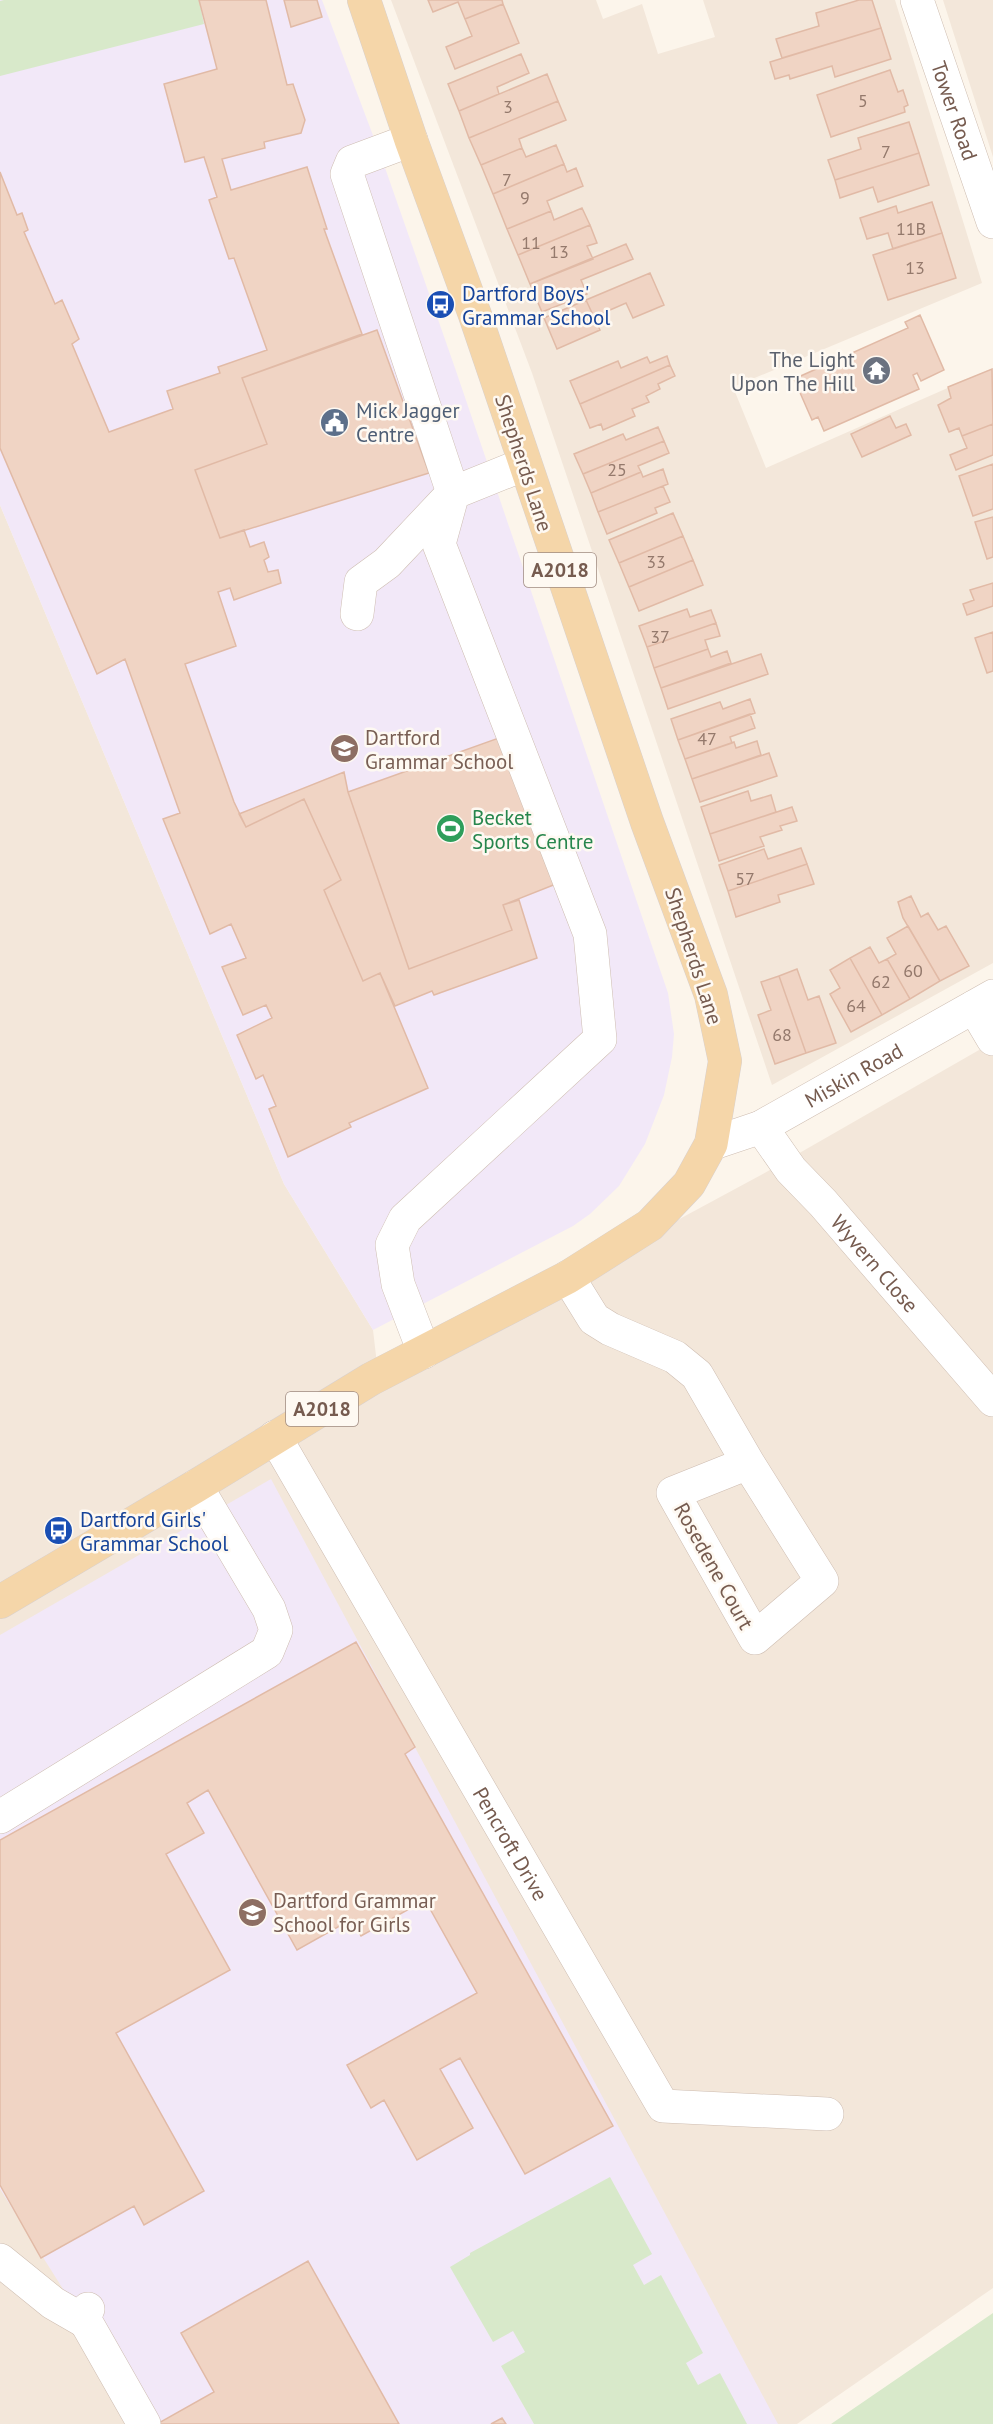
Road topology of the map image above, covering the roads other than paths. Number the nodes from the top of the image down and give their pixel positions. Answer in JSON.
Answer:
{"nodes":[{"id":1,"x":364,"y":0,"type":"edge"},
{"id":2,"x":917,"y":0,"type":"edge"},
{"id":3,"x":411,"y":140,"type":"junction"},
{"id":4,"x":993,"y":222,"type":"edge"},
{"id":5,"x":525,"y":464,"type":"junction"},
{"id":6,"x":453,"y":493,"type":"junction"},
{"id":7,"x":357,"y":614,"type":"dead end"},
{"id":8,"x":983,"y":1001,"type":"edge"},
{"id":9,"x":993,"y":1039,"type":"edge"},
{"id":10,"x":761,"y":1127,"type":"junction"},
{"id":11,"x":711,"y":1144,"type":"junction"},
{"id":12,"x":568,"y":1277,"type":"junction"},
{"id":13,"x":424,"y":1352,"type":"junction"},
{"id":14,"x":993,"y":1400,"type":"edge"},
{"id":15,"x":276,"y":1437,"type":"junction"},
{"id":16,"x":748,"y":1463,"type":"junction"},
{"id":17,"x":196,"y":1486,"type":"junction"},
{"id":18,"x":0,"y":1602,"type":"edge"},
{"id":19,"x":0,"y":1817,"type":"edge"},
{"id":20,"x":827,"y":2114,"type":"dead end"},
{"id":21,"x":0,"y":2260,"type":"edge"},
{"id":22,"x":144,"y":2424,"type":"edge"}],
"edges":[{"from":1,"to":3,"type":"main road","name":"Shepherds Lane","number":"A2018"},
{"from":2,"to":4,"type":"street","name":"Tower Road"},
{"from":3,"to":5,"type":"main road","name":"Shepherds Lane","number":"A2018"},
{"from":3,"to":6,"type":"street"},
{"from":5,"to":6,"type":"street"},
{"from":5,"to":11,"type":"main road","name":"Shepherds Lane","number":"A2018"},
{"from":6,"to":7,"type":"street"},
{"from":6,"to":13,"type":"street"},
{"from":8,"to":9,"type":"street"},
{"from":8,"to":10,"type":"street","name":"Miskin Road"},
{"from":10,"to":11,"type":"street","name":"Miskin Road"},
{"from":10,"to":14,"type":"street","name":"Wyvern Close"},
{"from":11,"to":12,"type":"main road","name":"Shepherds Lane","number":"A2018"},
{"from":12,"to":13,"type":"main road","name":"Shepherds Lane","number":"A2018"},
{"from":12,"to":16,"type":"street","name":"Rosedene Court"},
{"from":13,"to":15,"type":"main road","name":"Shepherds Lane","number":"A2018"},
{"from":15,"to":17,"type":"main road","name":"Shepherds Lane","number":"A2018"},
{"from":15,"to":20,"type":"street","name":"Pencroft Drive"},
{"from":16,"to":16,"type":"street","name":"Rosedene Court"},
{"from":17,"to":18,"type":"main road","name":"Shepherds Lane","number":"A2018"},
{"from":17,"to":19,"type":"street"},
{"from":21,"to":22,"type":"street"}]}
